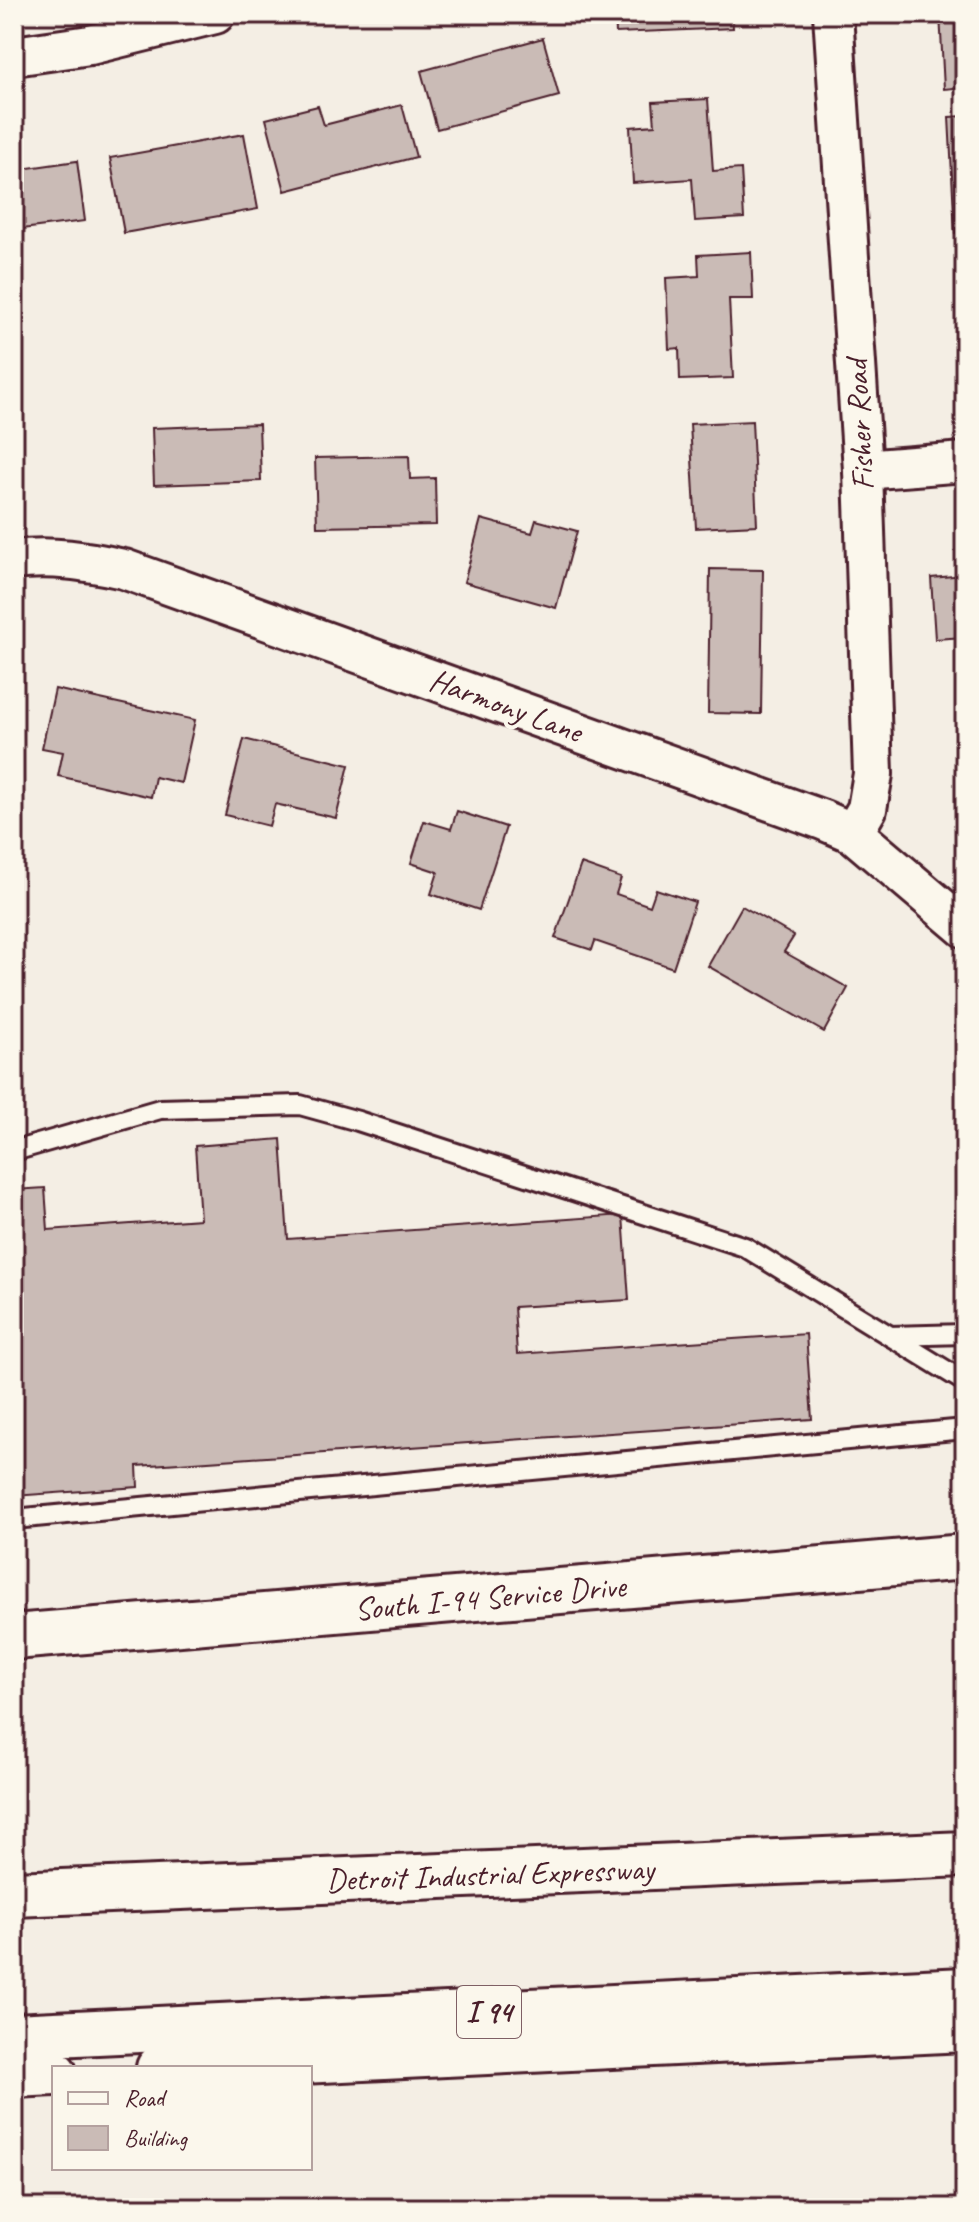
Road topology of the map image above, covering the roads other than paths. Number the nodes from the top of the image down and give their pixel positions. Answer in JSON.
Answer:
{"nodes":[{"id":1,"x":215,"y":14,"type":"edge"},
{"id":2,"x":833,"y":14,"type":"edge"},
{"id":3,"x":14,"y":56,"type":"edge"},
{"id":4,"x":965,"y":462,"type":"edge"},
{"id":5,"x":863,"y":470,"type":"junction"},
{"id":6,"x":14,"y":560,"type":"edge"},
{"id":7,"x":853,"y":833,"type":"junction"},
{"id":8,"x":965,"y":928,"type":"edge"},
{"id":9,"x":14,"y":1151,"type":"edge"},
{"id":10,"x":965,"y":1334,"type":"edge"},
{"id":11,"x":890,"y":1336,"type":"junction"},
{"id":12,"x":965,"y":1382,"type":"edge"},
{"id":13,"x":965,"y":1429,"type":"edge"},
{"id":14,"x":14,"y":1519,"type":"edge"},
{"id":15,"x":965,"y":1557,"type":"edge"},
{"id":16,"x":14,"y":1637,"type":"edge"},
{"id":17,"x":965,"y":1854,"type":"edge"},
{"id":18,"x":14,"y":1894,"type":"edge"},
{"id":19,"x":965,"y":1990,"type":"edge"},
{"id":20,"x":965,"y":2029,"type":"edge"},
{"id":21,"x":14,"y":2036,"type":"edge"},
{"id":22,"x":200,"y":2066,"type":"edge"},
{"id":23,"x":52,"y":2073,"type":"edge"},
{"id":24,"x":14,"y":2075,"type":"edge"}],
"edges":[{"from":1,"to":3,"type":"street"},
{"from":2,"to":5,"type":"street","name":"Fisher Road"},
{"from":4,"to":5,"type":"street"},
{"from":5,"to":7,"type":"street","name":"Fisher Road"},
{"from":6,"to":7,"type":"street","name":"Harmony Lane"},
{"from":7,"to":8,"type":"street","name":"Harmony Lane"},
{"from":9,"to":11,"type":"lane"},
{"from":10,"to":11,"type":"lane"},
{"from":11,"to":12,"type":"lane"},
{"from":13,"to":14,"type":"lane"},
{"from":15,"to":16,"type":"main road","name":"South I-94 Service Drive"},
{"from":17,"to":18,"type":"main road","name":"Detroit Industrial Expressway"},
{"from":19,"to":21,"type":"main road","number":"I 94"},
{"from":20,"to":22,"type":"main road","number":"I 94"},
{"from":23,"to":24,"type":"main road"}]}
